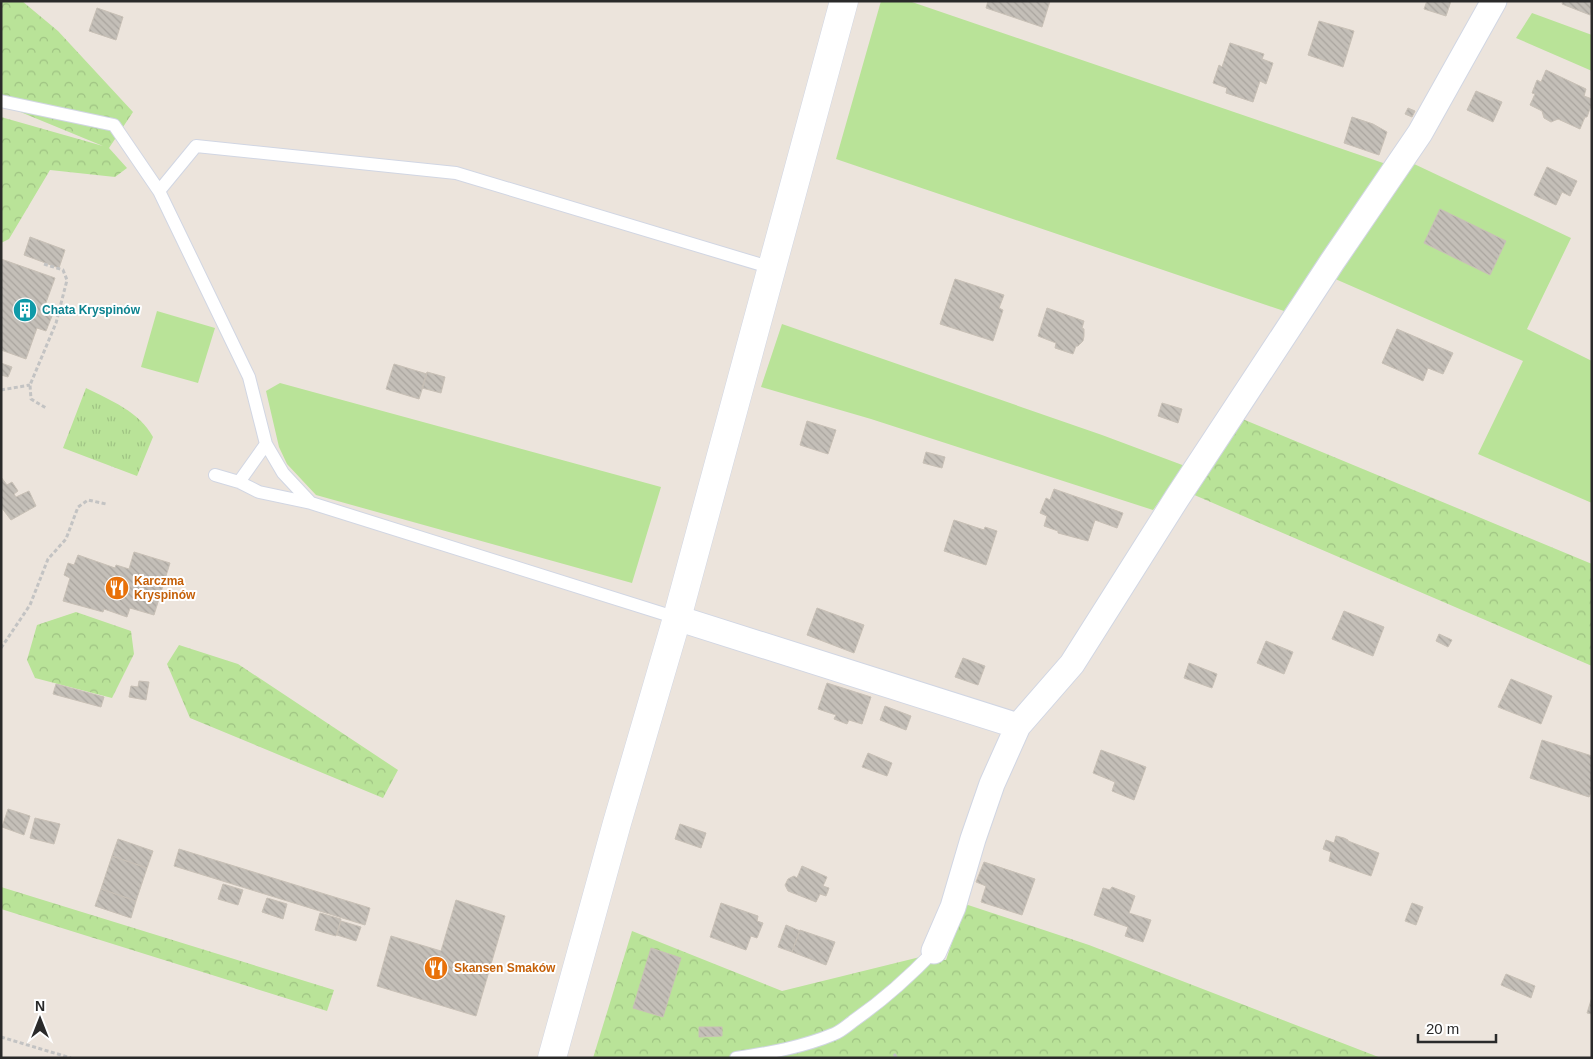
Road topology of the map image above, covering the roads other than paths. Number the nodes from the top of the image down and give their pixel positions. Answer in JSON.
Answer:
{"nodes":[{"id":1,"x":844,"y":1,"type":"edge"},
{"id":2,"x":1494,"y":1,"type":"edge"},
{"id":3,"x":1,"y":101,"type":"edge"},
{"id":4,"x":159,"y":191,"type":"junction"},
{"id":5,"x":772,"y":268,"type":"junction"},
{"id":6,"x":266,"y":444,"type":"junction"},
{"id":7,"x":215,"y":475,"type":"dead end"},
{"id":8,"x":239,"y":482,"type":"junction"},
{"id":9,"x":311,"y":503,"type":"junction"},
{"id":10,"x":677,"y":618,"type":"junction"},
{"id":11,"x":1018,"y":726,"type":"junction"},
{"id":12,"x":934,"y":951,"type":"joint"},
{"id":13,"x":552,"y":1058,"type":"edge"},
{"id":14,"x":736,"y":1058,"type":"edge"}],
"edges":[{"from":1,"to":5,"type":"main road"},
{"from":2,"to":11,"type":"street"},
{"from":3,"to":4,"type":"lane"},
{"from":4,"to":5,"type":"lane"},
{"from":4,"to":6,"type":"lane"},
{"from":5,"to":10,"type":"main road"},
{"from":6,"to":8,"type":"lane"},
{"from":6,"to":9,"type":"lane"},
{"from":7,"to":8,"type":"lane"},
{"from":8,"to":9,"type":"lane"},
{"from":9,"to":10,"type":"lane"},
{"from":10,"to":11,"type":"street"},
{"from":10,"to":13,"type":"main road"},
{"from":11,"to":12,"type":"street"},
{"from":12,"to":14,"type":"lane"}]}
